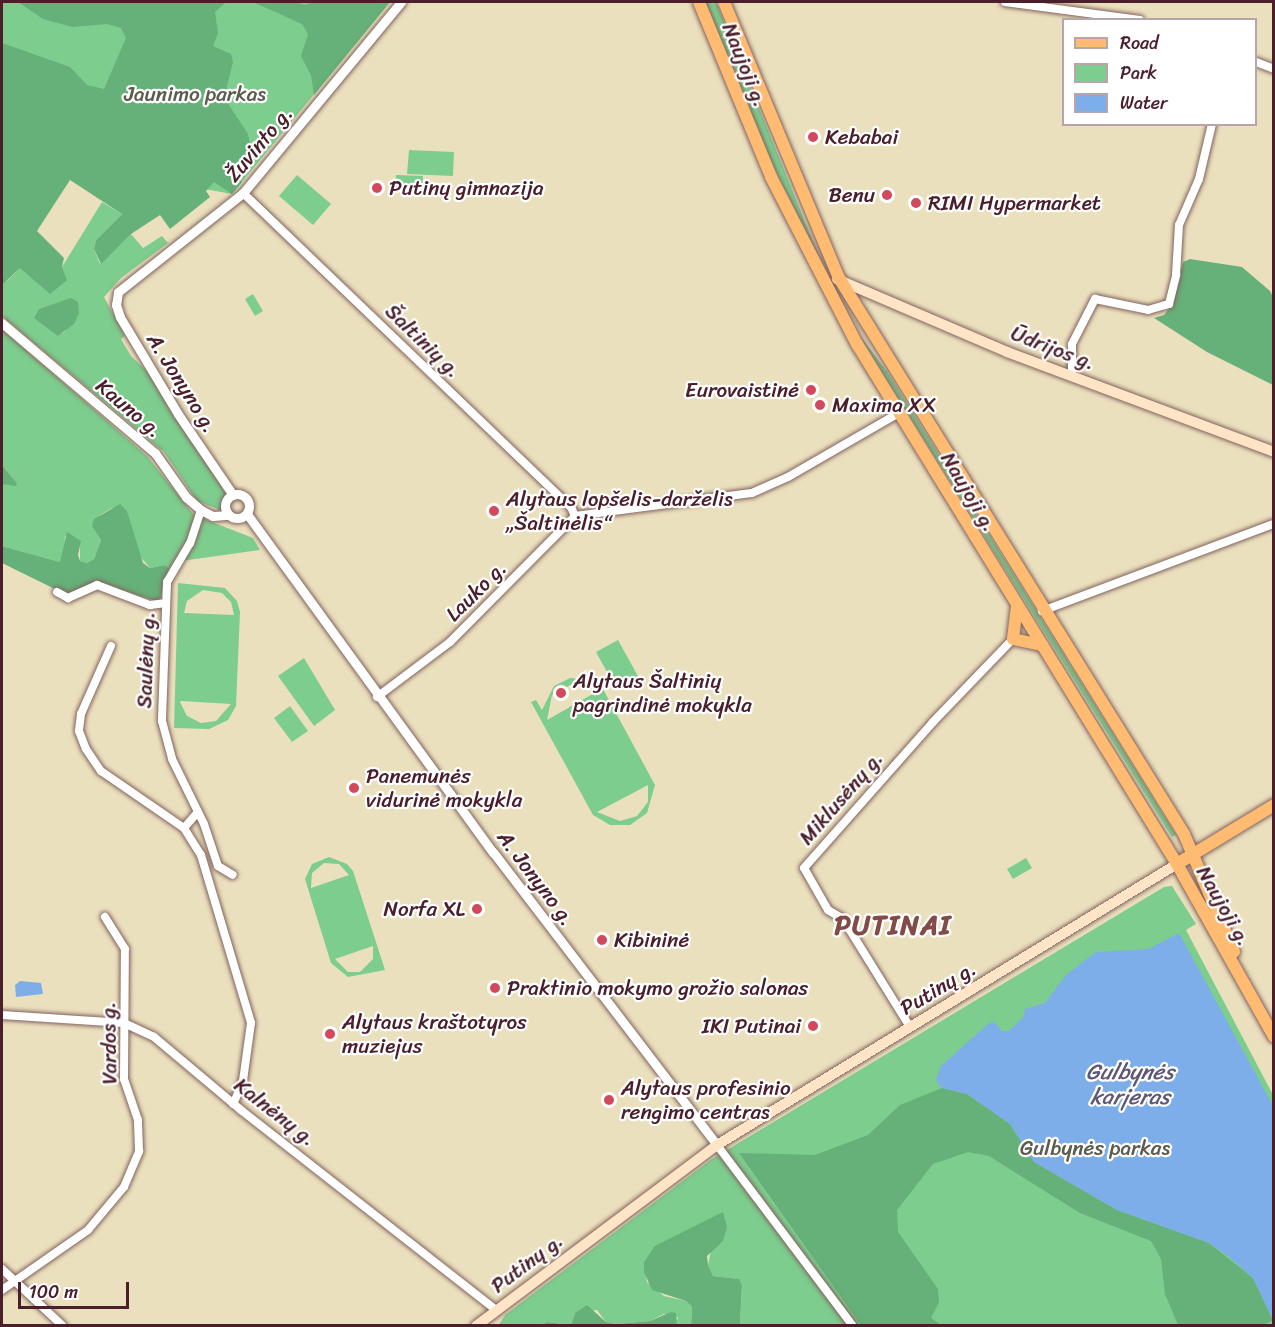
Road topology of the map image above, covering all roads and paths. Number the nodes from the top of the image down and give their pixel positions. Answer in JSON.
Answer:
{"nodes":[{"id":1,"x":401,"y":2,"type":"edge"},
{"id":2,"x":699,"y":2,"type":"edge"},
{"id":3,"x":724,"y":2,"type":"edge"},
{"id":4,"x":1005,"y":2,"type":"edge"},
{"id":5,"x":1125,"y":18,"type":"edge"},
{"id":6,"x":1257,"y":62,"type":"edge"},
{"id":7,"x":1274,"y":69,"type":"edge"},
{"id":8,"x":1212,"y":126,"type":"edge"},
{"id":9,"x":243,"y":193,"type":"junction"},
{"id":10,"x":839,"y":278,"type":"junction"},
{"id":11,"x":122,"y":285,"type":"joint"},
{"id":12,"x":824,"y":285,"type":"junction"},
{"id":13,"x":2,"y":323,"type":"edge"},
{"id":14,"x":1072,"y":376,"type":"junction"},
{"id":15,"x":899,"y":413,"type":"junction"},
{"id":16,"x":1274,"y":452,"type":"edge"},
{"id":17,"x":233,"y":495,"type":"junction"},
{"id":18,"x":201,"y":510,"type":"junction"},
{"id":19,"x":247,"y":514,"type":"junction"},
{"id":20,"x":229,"y":515,"type":"junction"},
{"id":21,"x":575,"y":516,"type":"junction"},
{"id":22,"x":1274,"y":524,"type":"edge"},
{"id":23,"x":57,"y":592,"type":"dead end"},
{"id":24,"x":166,"y":603,"type":"junction"},
{"id":25,"x":1017,"y":606,"type":"junction"},
{"id":26,"x":1042,"y":611,"type":"junction"},
{"id":27,"x":1013,"y":639,"type":"junction"},
{"id":28,"x":1042,"y":645,"type":"junction"},
{"id":29,"x":111,"y":646,"type":"dead end"},
{"id":30,"x":377,"y":696,"type":"junction"},
{"id":31,"x":1274,"y":805,"type":"edge"},
{"id":32,"x":198,"y":812,"type":"junction"},
{"id":33,"x":184,"y":828,"type":"junction"},
{"id":34,"x":1193,"y":854,"type":"junction"},
{"id":35,"x":1178,"y":864,"type":"junction"},
{"id":36,"x":233,"y":875,"type":"dead end"},
{"id":37,"x":105,"y":917,"type":"dead end"},
{"id":38,"x":1245,"y":982,"type":"junction"},
{"id":39,"x":2,"y":1015,"type":"edge"},
{"id":40,"x":124,"y":1023,"type":"junction"},
{"id":41,"x":910,"y":1027,"type":"junction"},
{"id":42,"x":1274,"y":1037,"type":"edge"},
{"id":43,"x":233,"y":1104,"type":"junction"},
{"id":44,"x":717,"y":1145,"type":"junction"},
{"id":45,"x":2,"y":1269,"type":"edge"},
{"id":46,"x":16,"y":1282,"type":"junction"},
{"id":47,"x":2,"y":1290,"type":"edge"},
{"id":48,"x":496,"y":1311,"type":"junction"},
{"id":49,"x":63,"y":1326,"type":"edge"},
{"id":50,"x":476,"y":1326,"type":"edge"},
{"id":51,"x":853,"y":1326,"type":"edge"}],
"edges":[{"from":1,"to":9,"type":"street","name":"Žuvinto g."},
{"from":2,"to":12,"type":"main road","name":"Naujoji g."},
{"from":3,"to":10,"type":"main road","name":"Naujoji g."},
{"from":4,"to":5,"type":"street"},
{"from":6,"to":7,"type":"street"},
{"from":8,"to":14,"type":"street"},
{"from":9,"to":11,"type":"street","name":"Žuvinto g."},
{"from":9,"to":21,"type":"street","name":"Šaltinių g."},
{"from":10,"to":12,"type":"main road"},
{"from":10,"to":14,"type":"main road","name":"Ūdrijos g."},
{"from":10,"to":26,"type":"main road","name":"Naujoji g."},
{"from":11,"to":17,"type":"street","name":"A. Jonyno g."},
{"from":12,"to":15,"type":"main road","name":"Naujoji g."},
{"from":13,"to":18,"type":"street","name":"Kauno g."},
{"from":14,"to":16,"type":"main road","name":"Ūdrijos g."},
{"from":15,"to":21,"type":"street"},
{"from":15,"to":25,"type":"main road","name":"Naujoji g."},
{"from":17,"to":19,"type":"street"},
{"from":17,"to":20,"type":"street"},
{"from":18,"to":20,"type":"street"},
{"from":18,"to":24,"type":"street","name":"Saulėnų g."},
{"from":19,"to":20,"type":"street"},
{"from":19,"to":30,"type":"street","name":"A. Jonyno g."},
{"from":21,"to":30,"type":"street","name":"Lauko g."},
{"from":22,"to":26,"type":"street"},
{"from":23,"to":24,"type":"street"},
{"from":24,"to":32,"type":"street","name":"Saulėnų g."},
{"from":25,"to":27,"type":"main road"},
{"from":25,"to":28,"type":"main road","name":"Naujoji g."},
{"from":26,"to":34,"type":"main road","name":"Naujoji g."},
{"from":27,"to":28,"type":"main road"},
{"from":27,"to":41,"type":"street","name":"Miklusėnų g."},
{"from":28,"to":35,"type":"main road","name":"Naujoji g."},
{"from":29,"to":33,"type":"street","name":"Saulėnų g."},
{"from":30,"to":44,"type":"street","name":"A. Jonyno g."},
{"from":31,"to":34,"type":"main road"},
{"from":32,"to":33,"type":"street"},
{"from":32,"to":36,"type":"street","name":"Saulėnų g."},
{"from":33,"to":43,"type":"street","name":"Saulėnų g."},
{"from":34,"to":35,"type":"main road"},
{"from":34,"to":38,"type":"main road","name":"Naujoji g."},
{"from":35,"to":38,"type":"main road","name":"Naujoji g."},
{"from":35,"to":41,"type":"main road","name":"Putinų g."},
{"from":37,"to":40,"type":"street","name":"Vardos g."},
{"from":38,"to":42,"type":"main road","name":"Naujoji g."},
{"from":39,"to":40,"type":"street","name":"Kalnėnų g."},
{"from":40,"to":43,"type":"street","name":"Kalnėnų g."},
{"from":40,"to":46,"type":"street","name":"Vardos g."},
{"from":41,"to":44,"type":"main road","name":"Putinų g."},
{"from":43,"to":48,"type":"street","name":"Kalnėnų g."},
{"from":44,"to":48,"type":"main road","name":"Putinų g."},
{"from":44,"to":51,"type":"street"},
{"from":45,"to":46,"type":"street"},
{"from":46,"to":47,"type":"street","name":"Vardos g."},
{"from":46,"to":49,"type":"street"},
{"from":48,"to":50,"type":"main road","name":"Putinų g."}]}
